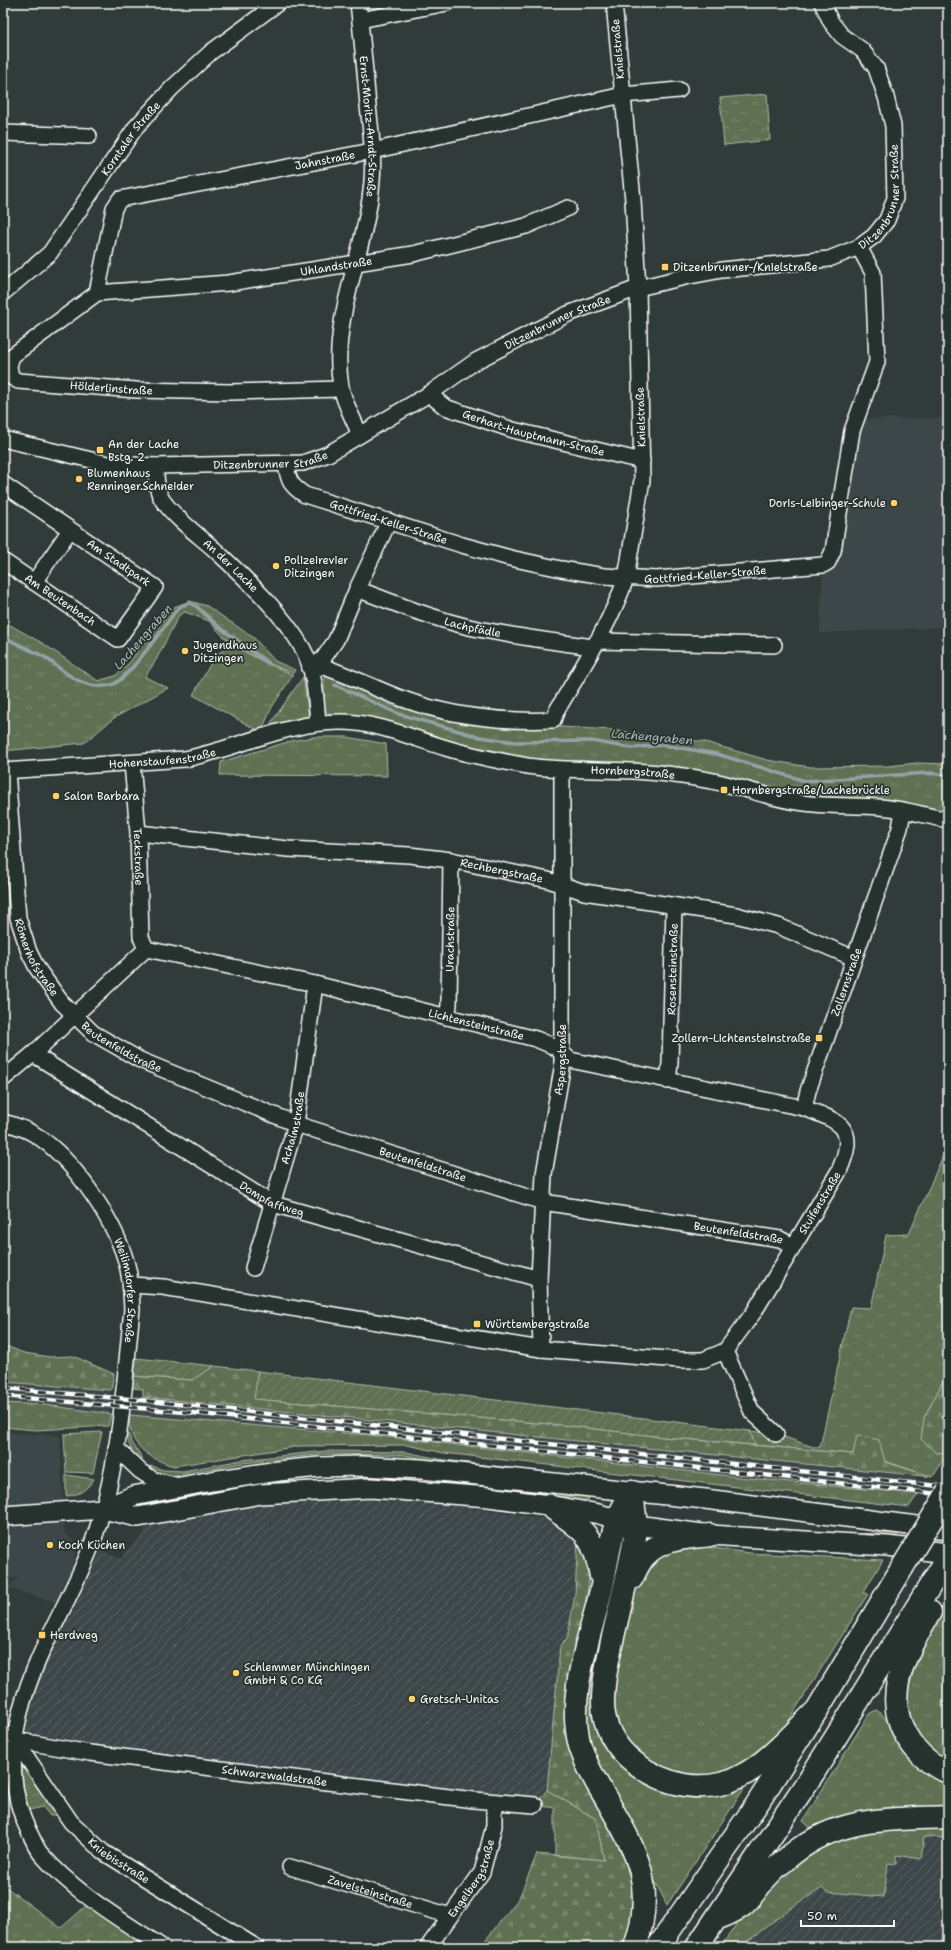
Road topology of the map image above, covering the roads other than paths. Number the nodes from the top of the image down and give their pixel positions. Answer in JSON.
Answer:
{"nodes":[{"id":1,"x":278,"y":3,"type":"edge"},
{"id":2,"x":358,"y":3,"type":"edge"},
{"id":3,"x":447,"y":3,"type":"edge"},
{"id":4,"x":614,"y":3,"type":"edge"},
{"id":5,"x":822,"y":3,"type":"edge"},
{"id":6,"x":360,"y":20,"type":"junction"},
{"id":7,"x":679,"y":90,"type":"dead end"},
{"id":8,"x":622,"y":94,"type":"junction"},
{"id":9,"x":3,"y":134,"type":"edge"},
{"id":10,"x":89,"y":136,"type":"dead end"},
{"id":11,"x":372,"y":150,"type":"junction"},
{"id":12,"x":568,"y":208,"type":"dead end"},
{"id":13,"x":859,"y":247,"type":"junction"},
{"id":14,"x":357,"y":262,"type":"junction"},
{"id":15,"x":638,"y":288,"type":"junction"},
{"id":16,"x":97,"y":292,"type":"junction"},
{"id":17,"x":3,"y":293,"type":"edge"},
{"id":18,"x":341,"y":388,"type":"junction"},
{"id":19,"x":429,"y":394,"type":"junction"},
{"id":20,"x":360,"y":435,"type":"junction"},
{"id":21,"x":3,"y":439,"type":"edge"},
{"id":22,"x":642,"y":461,"type":"junction"},
{"id":23,"x":286,"y":464,"type":"junction"},
{"id":24,"x":156,"y":466,"type":"junction"},
{"id":25,"x":3,"y":484,"type":"edge"},
{"id":26,"x":389,"y":521,"type":"junction"},
{"id":27,"x":70,"y":530,"type":"junction"},
{"id":28,"x":3,"y":561,"type":"edge"},
{"id":29,"x":626,"y":578,"type":"junction"},
{"id":30,"x":34,"y":582,"type":"junction"},
{"id":31,"x":357,"y":589,"type":"junction"},
{"id":32,"x":118,"y":639,"type":"joint"},
{"id":33,"x":595,"y":644,"type":"junction"},
{"id":34,"x":774,"y":645,"type":"dead end"},
{"id":35,"x":310,"y":668,"type":"junction"},
{"id":36,"x":318,"y":723,"type":"junction"},
{"id":37,"x":132,"y":763,"type":"junction"},
{"id":38,"x":562,"y":770,"type":"junction"},
{"id":39,"x":5,"y":771,"type":"edge"},
{"id":40,"x":903,"y":811,"type":"junction"},
{"id":41,"x":948,"y":820,"type":"edge"},
{"id":42,"x":138,"y":833,"type":"junction"},
{"id":43,"x":451,"y":860,"type":"junction"},
{"id":44,"x":563,"y":885,"type":"junction"},
{"id":45,"x":674,"y":906,"type":"junction"},
{"id":46,"x":146,"y":949,"type":"junction"},
{"id":47,"x":854,"y":958,"type":"junction"},
{"id":48,"x":315,"y":984,"type":"junction"},
{"id":49,"x":74,"y":1016,"type":"junction"},
{"id":50,"x":447,"y":1017,"type":"junction"},
{"id":51,"x":562,"y":1053,"type":"junction"},
{"id":52,"x":33,"y":1054,"type":"junction"},
{"id":53,"x":3,"y":1079,"type":"edge"},
{"id":54,"x":668,"y":1081,"type":"junction"},
{"id":55,"x":804,"y":1108,"type":"junction"},
{"id":56,"x":3,"y":1122,"type":"edge"},
{"id":57,"x":296,"y":1124,"type":"junction"},
{"id":58,"x":543,"y":1202,"type":"junction"},
{"id":59,"x":273,"y":1204,"type":"junction"},
{"id":60,"x":793,"y":1246,"type":"junction"},
{"id":61,"x":253,"y":1268,"type":"dead end"},
{"id":62,"x":539,"y":1279,"type":"junction"},
{"id":63,"x":131,"y":1286,"type":"junction"},
{"id":64,"x":541,"y":1348,"type":"junction"},
{"id":65,"x":725,"y":1351,"type":"junction"},
{"id":66,"x":776,"y":1434,"type":"dead end"},
{"id":67,"x":116,"y":1448,"type":"junction"},
{"id":68,"x":389,"y":1467,"type":"junction"},
{"id":69,"x":182,"y":1487,"type":"junction"},
{"id":70,"x":371,"y":1488,"type":"junction"},
{"id":71,"x":632,"y":1492,"type":"junction"},
{"id":72,"x":948,"y":1492,"type":"edge"},
{"id":73,"x":548,"y":1505,"type":"junction"},
{"id":74,"x":103,"y":1509,"type":"junction"},
{"id":75,"x":3,"y":1516,"type":"edge"},
{"id":76,"x":627,"y":1522,"type":"junction"},
{"id":77,"x":948,"y":1530,"type":"edge"},
{"id":78,"x":710,"y":1535,"type":"junction"},
{"id":79,"x":948,"y":1553,"type":"edge"},
{"id":80,"x":945,"y":1570,"type":"edge"},
{"id":81,"x":602,"y":1585,"type":"junction"},
{"id":82,"x":622,"y":1595,"type":"junction"},
{"id":83,"x":817,"y":1710,"type":"junction"},
{"id":84,"x":15,"y":1740,"type":"junction"},
{"id":85,"x":948,"y":1772,"type":"edge"},
{"id":86,"x":494,"y":1802,"type":"junction"},
{"id":87,"x":535,"y":1805,"type":"dead end"},
{"id":88,"x":948,"y":1817,"type":"edge"},
{"id":89,"x":290,"y":1867,"type":"dead end"},
{"id":90,"x":450,"y":1916,"type":"junction"},
{"id":91,"x":716,"y":1920,"type":"junction"},
{"id":92,"x":162,"y":1947,"type":"edge"},
{"id":93,"x":256,"y":1947,"type":"edge"},
{"id":94,"x":428,"y":1947,"type":"edge"},
{"id":95,"x":635,"y":1947,"type":"edge"},
{"id":96,"x":658,"y":1947,"type":"edge"},
{"id":97,"x":697,"y":1947,"type":"edge"}],
"edges":[{"from":1,"to":17,"type":"street","name":"Korntaler Straße"},
{"from":2,"to":6,"type":"street","name":"Ernst-Moritz-Arndt-Straße"},
{"from":3,"to":6,"type":"street"},
{"from":4,"to":8,"type":"street","name":"Knielstraße"},
{"from":5,"to":13,"type":"street","name":"Ditzenbrunner Straße"},
{"from":6,"to":11,"type":"street","name":"Ernst-Moritz-Arndt-Straße"},
{"from":7,"to":8,"type":"street","name":"Knielstraße"},
{"from":8,"to":11,"type":"street","name":"Jahnstraße"},
{"from":8,"to":15,"type":"street","name":"Knielstraße"},
{"from":9,"to":10,"type":"street"},
{"from":11,"to":14,"type":"street","name":"Ernst-Moritz-Arndt-Straße"},
{"from":11,"to":16,"type":"street","name":"Jahnstraße"},
{"from":12,"to":14,"type":"street","name":"Uhlandstraße"},
{"from":13,"to":15,"type":"street","name":"Ditzenbrunner Straße"},
{"from":13,"to":29,"type":"street","name":"Gottfried-Keller-Straße"},
{"from":14,"to":16,"type":"street","name":"Uhlandstraße"},
{"from":14,"to":18,"type":"street","name":"Ernst-Moritz-Arndt-Straße"},
{"from":15,"to":19,"type":"street","name":"Ditzenbrunner Straße"},
{"from":15,"to":22,"type":"street","name":"Knielstraße"},
{"from":16,"to":18,"type":"street","name":"Hölderlinstraße"},
{"from":18,"to":20,"type":"street","name":"Ernst-Moritz-Arndt-Straße"},
{"from":19,"to":20,"type":"street","name":"Ditzenbrunner Straße"},
{"from":19,"to":22,"type":"street","name":"Gerhart-Hauptmann-Straße"},
{"from":20,"to":23,"type":"street","name":"Ditzenbrunner Straße"},
{"from":21,"to":24,"type":"street","name":"Ditzenbrunner Straße"},
{"from":22,"to":29,"type":"street","name":"Knielstraße"},
{"from":23,"to":24,"type":"street","name":"Ditzenbrunner Straße"},
{"from":23,"to":26,"type":"street","name":"Gottfried-Keller-Straße"},
{"from":24,"to":35,"type":"street","name":"An der Lache"},
{"from":25,"to":27,"type":"street","name":"Am Stadtpark"},
{"from":26,"to":29,"type":"street","name":"Gottfried-Keller-Straße"},
{"from":26,"to":31,"type":"street"},
{"from":27,"to":30,"type":"street"},
{"from":27,"to":32,"type":"street","name":"Am Stadtpark"},
{"from":28,"to":30,"type":"street","name":"Am Beutenbach"},
{"from":29,"to":33,"type":"street","name":"Knielstraße"},
{"from":30,"to":32,"type":"street","name":"Am Beutenbach"},
{"from":31,"to":33,"type":"street","name":"Lachpfädle"},
{"from":31,"to":35,"type":"street"},
{"from":33,"to":34,"type":"street","name":"Lachpfädle"},
{"from":33,"to":35,"type":"street","name":"Knielstraße"},
{"from":35,"to":36,"type":"street","name":"An der Lache"},
{"from":36,"to":37,"type":"street","name":"Hohenstaufenstraße"},
{"from":36,"to":38,"type":"street","name":"Hornbergstraße"},
{"from":37,"to":39,"type":"street","name":"Hohenstaufenstraße"},
{"from":37,"to":42,"type":"street","name":"Teckstraße"},
{"from":38,"to":40,"type":"street","name":"Hornbergstraße"},
{"from":38,"to":44,"type":"street","name":"Aspergstraße"},
{"from":39,"to":49,"type":"street","name":"Römerhofstraße"},
{"from":40,"to":41,"type":"street","name":"Hornbergstraße"},
{"from":40,"to":47,"type":"street","name":"Zollernstraße"},
{"from":42,"to":43,"type":"street","name":"Rechbergstraße"},
{"from":42,"to":46,"type":"street","name":"Teckstraße"},
{"from":43,"to":44,"type":"street","name":"Rechbergstraße"},
{"from":43,"to":50,"type":"street","name":"Urachstraße"},
{"from":44,"to":45,"type":"street","name":"Rechbergstraße"},
{"from":44,"to":51,"type":"street","name":"Aspergstraße"},
{"from":45,"to":47,"type":"street","name":"Rechbergstraße"},
{"from":45,"to":54,"type":"street","name":"Rosensteinstraße"},
{"from":46,"to":48,"type":"street","name":"Lichtensteinstraße"},
{"from":46,"to":49,"type":"street"},
{"from":47,"to":55,"type":"street","name":"Zollernstraße"},
{"from":48,"to":50,"type":"street","name":"Lichtensteinstraße"},
{"from":48,"to":57,"type":"street","name":"Achalmstraße"},
{"from":49,"to":52,"type":"street"},
{"from":49,"to":57,"type":"street","name":"Beutenfeldstraße"},
{"from":50,"to":51,"type":"street","name":"Lichtensteinstraße"},
{"from":51,"to":54,"type":"street","name":"Lichtensteinstraße"},
{"from":51,"to":58,"type":"street","name":"Aspergstraße"},
{"from":52,"to":53,"type":"street"},
{"from":52,"to":59,"type":"street","name":"Dompfaffweg"},
{"from":54,"to":55,"type":"street","name":"Lichtensteinstraße"},
{"from":55,"to":60,"type":"street","name":"Stuifenstraße"},
{"from":56,"to":63,"type":"street","name":"Weilimdorfer Straße"},
{"from":57,"to":58,"type":"street","name":"Beutenfeldstraße"},
{"from":57,"to":59,"type":"street","name":"Achalmstraße"},
{"from":58,"to":60,"type":"street","name":"Beutenfeldstraße"},
{"from":58,"to":62,"type":"street","name":"Aspergstraße"},
{"from":59,"to":61,"type":"street","name":"Achalmstraße"},
{"from":59,"to":62,"type":"street","name":"Dompfaffweg"},
{"from":60,"to":65,"type":"street","name":"Stuifenstraße"},
{"from":62,"to":64,"type":"street","name":"Aspergstraße"},
{"from":63,"to":64,"type":"street"},
{"from":63,"to":67,"type":"street","name":"Weilimdorfer Straße"},
{"from":64,"to":65,"type":"street"},
{"from":65,"to":66,"type":"street"},
{"from":67,"to":69,"type":"street"},
{"from":67,"to":74,"type":"street","name":"Weilimdorfer Straße"},
{"from":68,"to":69,"type":"main road"},
{"from":68,"to":70,"type":"main road"},
{"from":68,"to":71,"type":"main road"},
{"from":69,"to":74,"type":"main road"},
{"from":70,"to":73,"type":"main road"},
{"from":70,"to":74,"type":"main road"},
{"from":71,"to":76,"type":"highway"},
{"from":71,"to":77,"type":"main road"},
{"from":72,"to":83,"type":"highway","bridge":true},
{"from":73,"to":76,"type":"main road"},
{"from":73,"to":81,"type":"highway"},
{"from":74,"to":75,"type":"main road"},
{"from":74,"to":84,"type":"street"},
{"from":76,"to":78,"type":"main road"},
{"from":76,"to":81,"type":"highway"},
{"from":76,"to":82,"type":"highway"},
{"from":78,"to":79,"type":"main road"},
{"from":78,"to":82,"type":"highway"},
{"from":80,"to":85,"type":"highway"},
{"from":80,"to":91,"type":"highway"},
{"from":81,"to":95,"type":"highway"},
{"from":82,"to":83,"type":"highway"},
{"from":83,"to":96,"type":"highway"},
{"from":84,"to":86,"type":"street","name":"Schwarzwaldstraße"},
{"from":84,"to":92,"type":"street"},
{"from":84,"to":93,"type":"street","name":"Kniebisstraße"},
{"from":86,"to":87,"type":"street","name":"Schwarzwaldstraße"},
{"from":86,"to":90,"type":"street","name":"Engelbergstraße"},
{"from":88,"to":91,"type":"highway"},
{"from":89,"to":90,"type":"street","name":"Zavelsteinstraße"},
{"from":90,"to":94,"type":"street","name":"Engelbergstraße"},
{"from":91,"to":97,"type":"highway"}]}
